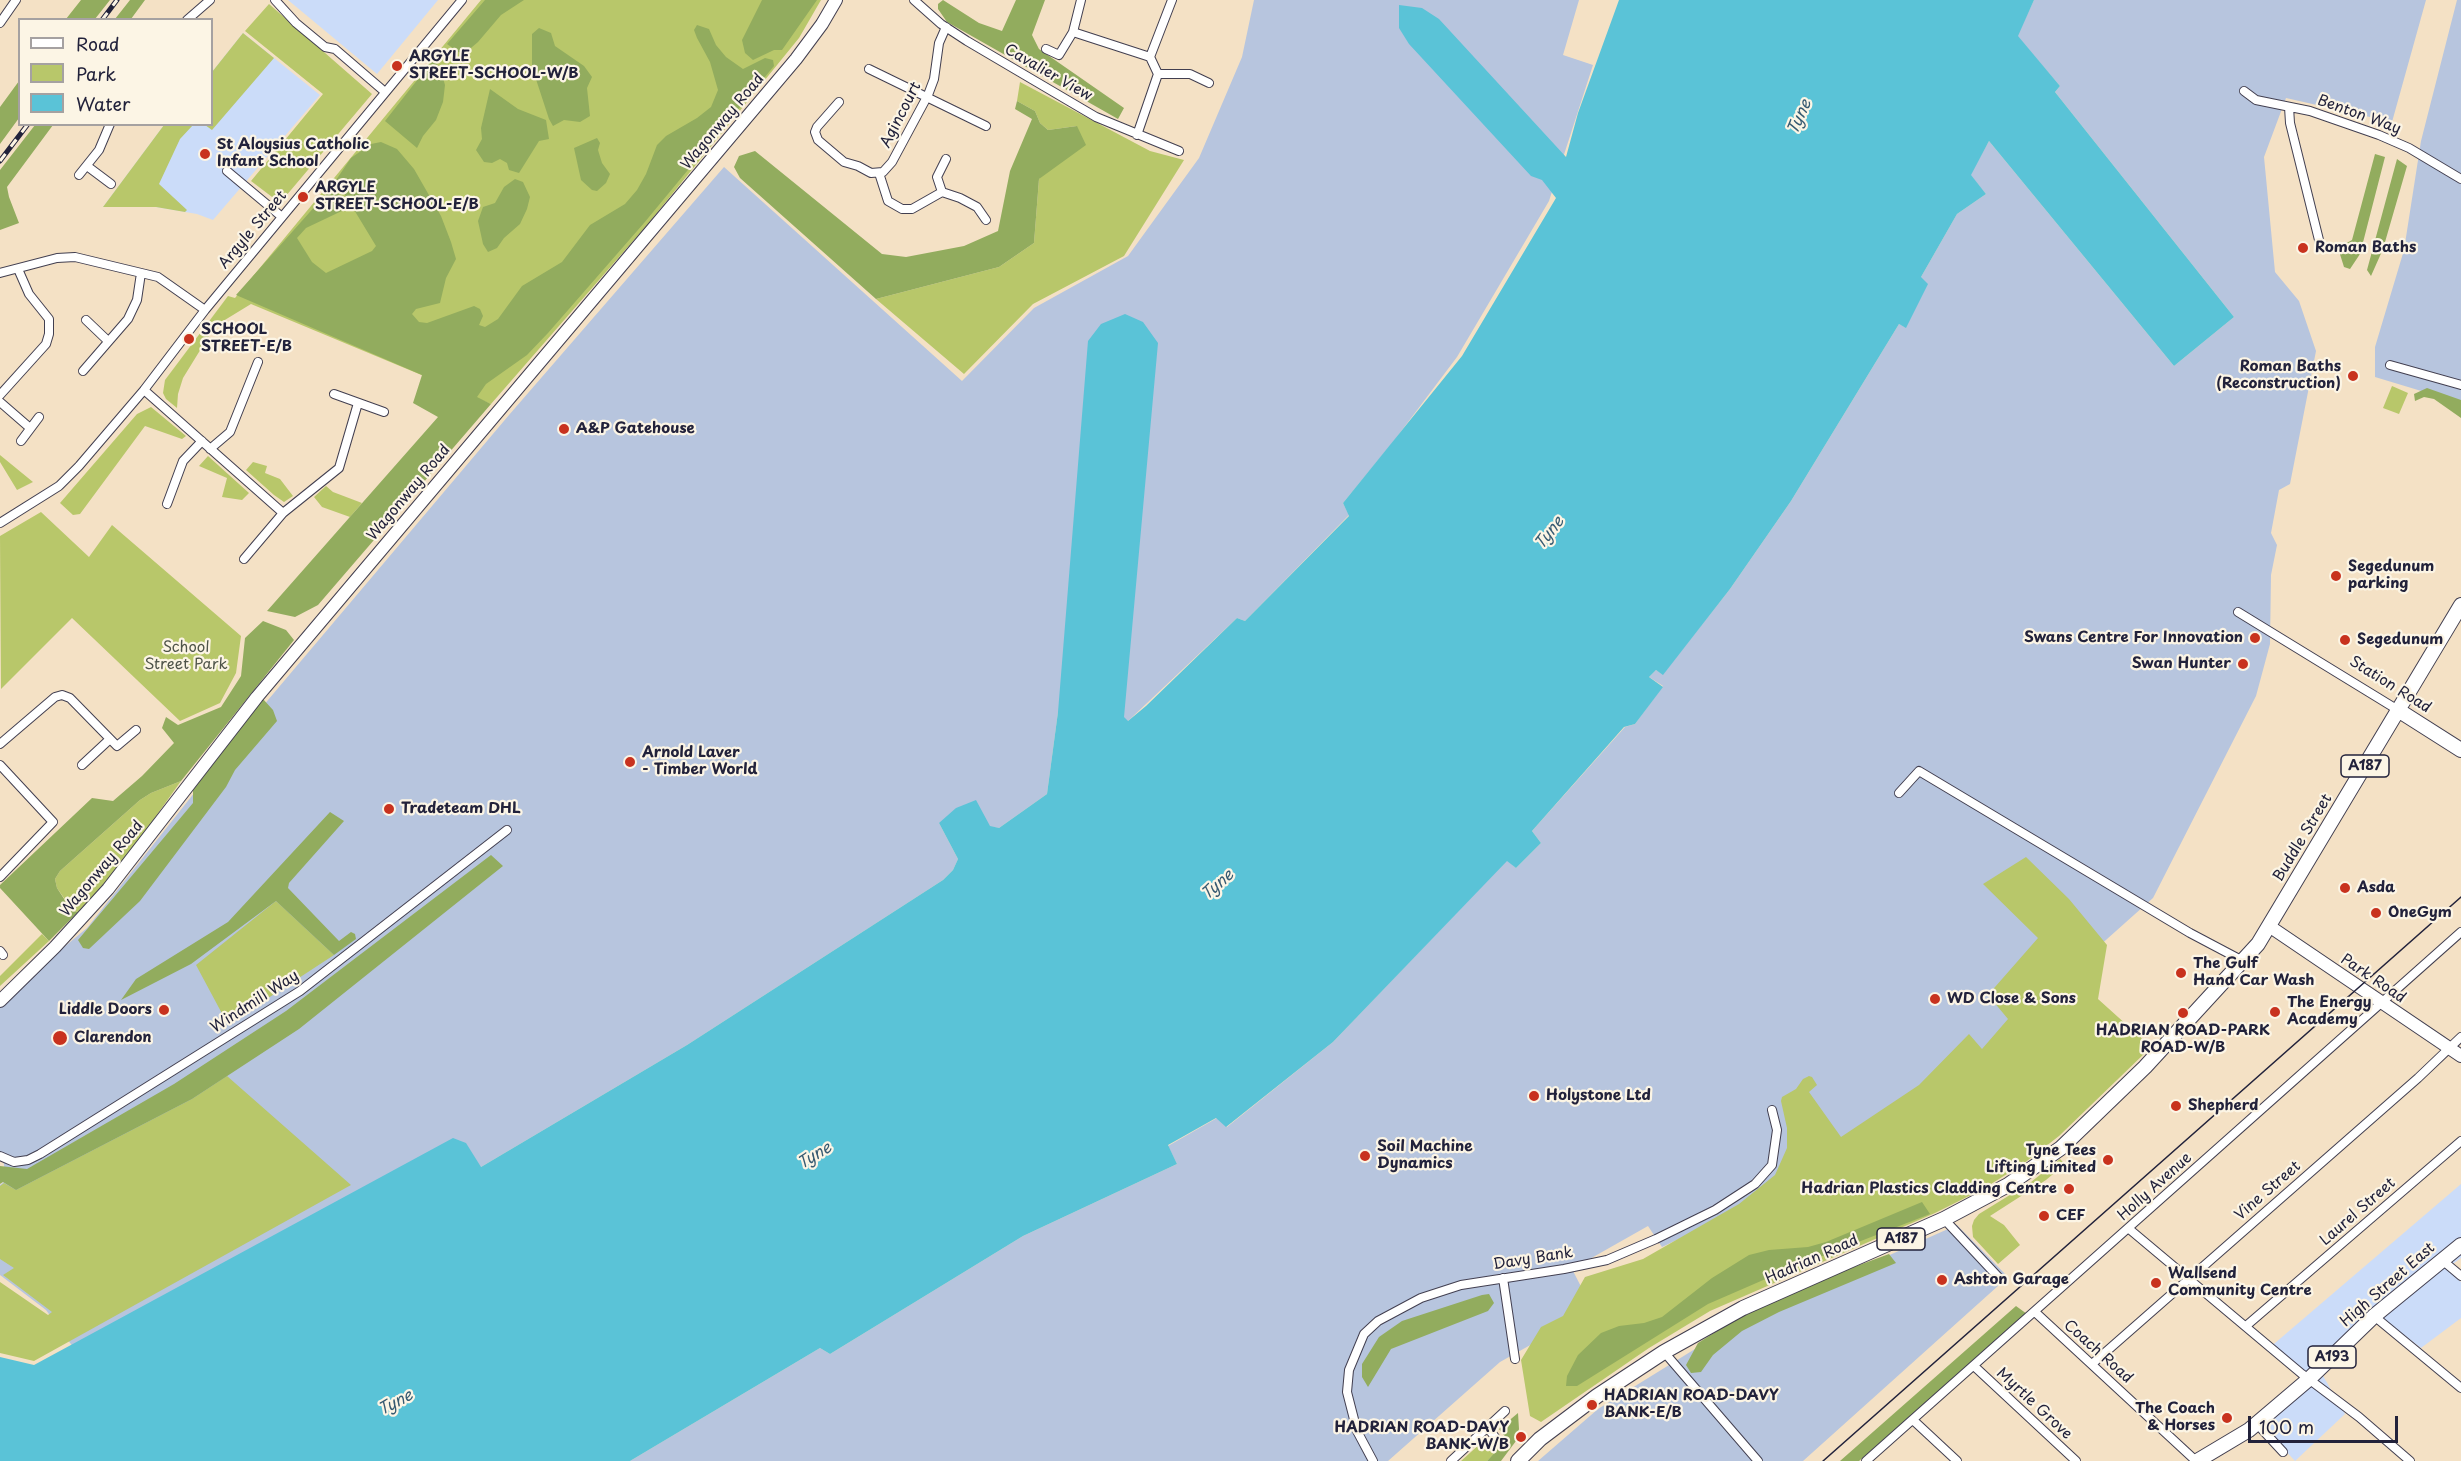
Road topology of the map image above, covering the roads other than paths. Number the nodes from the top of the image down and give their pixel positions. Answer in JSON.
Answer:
{"nodes":[{"id":1,"x":16,"y":0,"type":"edge"},
{"id":2,"x":210,"y":0,"type":"edge"},
{"id":3,"x":275,"y":0,"type":"edge"},
{"id":4,"x":462,"y":0,"type":"edge"},
{"id":5,"x":836,"y":0,"type":"edge"},
{"id":6,"x":914,"y":0,"type":"edge"},
{"id":7,"x":932,"y":0,"type":"edge"},
{"id":8,"x":1081,"y":0,"type":"edge"},
{"id":9,"x":1172,"y":0,"type":"edge"},
{"id":10,"x":923,"y":8,"type":"junction"},
{"id":11,"x":189,"y":18,"type":"edge"},
{"id":12,"x":0,"y":23,"type":"edge"},
{"id":13,"x":946,"y":27,"type":"junction"},
{"id":14,"x":1073,"y":32,"type":"junction"},
{"id":15,"x":1046,"y":50,"type":"dead end"},
{"id":16,"x":1150,"y":57,"type":"junction"},
{"id":17,"x":869,"y":69,"type":"dead end"},
{"id":18,"x":1158,"y":74,"type":"junction"},
{"id":19,"x":1209,"y":82,"type":"dead end"},
{"id":20,"x":2244,"y":91,"type":"dead end"},
{"id":21,"x":385,"y":92,"type":"junction"},
{"id":22,"x":928,"y":97,"type":"junction"},
{"id":23,"x":839,"y":102,"type":"dead end"},
{"id":24,"x":2289,"y":107,"type":"junction"},
{"id":25,"x":109,"y":126,"type":"edge"},
{"id":26,"x":986,"y":126,"type":"dead end"},
{"id":27,"x":1137,"y":135,"type":"junction"},
{"id":28,"x":1179,"y":151,"type":"dead end"},
{"id":29,"x":946,"y":159,"type":"dead end"},
{"id":30,"x":87,"y":166,"type":"junction"},
{"id":31,"x":227,"y":171,"type":"dead end"},
{"id":32,"x":879,"y":173,"type":"junction"},
{"id":33,"x":79,"y":176,"type":"dead end"},
{"id":34,"x":2461,"y":179,"type":"edge"},
{"id":35,"x":111,"y":184,"type":"dead end"},
{"id":36,"x":942,"y":192,"type":"junction"},
{"id":37,"x":282,"y":217,"type":"junction"},
{"id":38,"x":986,"y":220,"type":"dead end"},
{"id":39,"x":2320,"y":244,"type":"dead end"},
{"id":40,"x":18,"y":269,"type":"junction"},
{"id":41,"x":0,"y":273,"type":"edge"},
{"id":42,"x":141,"y":273,"type":"junction"},
{"id":43,"x":205,"y":310,"type":"junction"},
{"id":44,"x":86,"y":320,"type":"dead end"},
{"id":45,"x":108,"y":341,"type":"junction"},
{"id":46,"x":258,"y":362,"type":"dead end"},
{"id":47,"x":2390,"y":365,"type":"dead end"},
{"id":48,"x":83,"y":371,"type":"dead end"},
{"id":49,"x":2461,"y":385,"type":"edge"},
{"id":50,"x":144,"y":390,"type":"junction"},
{"id":51,"x":0,"y":394,"type":"edge"},
{"id":52,"x":334,"y":394,"type":"dead end"},
{"id":53,"x":0,"y":402,"type":"edge"},
{"id":54,"x":358,"y":403,"type":"junction"},
{"id":55,"x":384,"y":412,"type":"dead end"},
{"id":56,"x":39,"y":417,"type":"dead end"},
{"id":57,"x":30,"y":428,"type":"junction"},
{"id":58,"x":21,"y":441,"type":"dead end"},
{"id":59,"x":202,"y":441,"type":"junction"},
{"id":60,"x":210,"y":449,"type":"junction"},
{"id":61,"x":167,"y":504,"type":"dead end"},
{"id":62,"x":283,"y":513,"type":"junction"},
{"id":63,"x":0,"y":523,"type":"edge"},
{"id":64,"x":244,"y":559,"type":"dead end"},
{"id":65,"x":2461,"y":605,"type":"edge"},
{"id":66,"x":2238,"y":612,"type":"dead end"},
{"id":67,"x":2398,"y":710,"type":"junction"},
{"id":68,"x":136,"y":730,"type":"dead end"},
{"id":69,"x":114,"y":742,"type":"junction"},
{"id":70,"x":0,"y":744,"type":"edge"},
{"id":71,"x":2461,"y":750,"type":"edge"},
{"id":72,"x":0,"y":765,"type":"edge"},
{"id":73,"x":82,"y":765,"type":"dead end"},
{"id":74,"x":1899,"y":793,"type":"dead end"},
{"id":75,"x":507,"y":830,"type":"dead end"},
{"id":76,"x":0,"y":877,"type":"edge"},
{"id":77,"x":2269,"y":926,"type":"junction"},
{"id":78,"x":2461,"y":932,"type":"edge"},
{"id":79,"x":2243,"y":961,"type":"junction"},
{"id":80,"x":0,"y":1000,"type":"edge"},
{"id":81,"x":2381,"y":1002,"type":"junction"},
{"id":82,"x":2461,"y":1036,"type":"edge"},
{"id":83,"x":2456,"y":1052,"type":"edge"},
{"id":84,"x":1772,"y":1110,"type":"dead end"},
{"id":85,"x":2461,"y":1141,"type":"edge"},
{"id":86,"x":0,"y":1156,"type":"edge"},
{"id":87,"x":1944,"y":1219,"type":"junction"},
{"id":88,"x":2128,"y":1228,"type":"junction"},
{"id":89,"x":2461,"y":1245,"type":"edge"},
{"id":90,"x":2442,"y":1260,"type":"junction"},
{"id":91,"x":2461,"y":1276,"type":"edge"},
{"id":92,"x":1503,"y":1278,"type":"junction"},
{"id":93,"x":2189,"y":1279,"type":"junction"},
{"id":94,"x":2001,"y":1280,"type":"dead end"},
{"id":95,"x":2035,"y":1312,"type":"junction"},
{"id":96,"x":2374,"y":1316,"type":"junction"},
{"id":97,"x":2246,"y":1326,"type":"junction"},
{"id":98,"x":1664,"y":1352,"type":"junction"},
{"id":99,"x":1515,"y":1359,"type":"dead end"},
{"id":100,"x":2092,"y":1364,"type":"junction"},
{"id":101,"x":1974,"y":1366,"type":"junction"},
{"id":102,"x":2309,"y":1379,"type":"junction"},
{"id":103,"x":2461,"y":1388,"type":"edge"},
{"id":104,"x":1505,"y":1411,"type":"dead end"},
{"id":105,"x":1913,"y":1420,"type":"junction"},
{"id":106,"x":2257,"y":1424,"type":"junction"},
{"id":107,"x":1487,"y":1427,"type":"junction"},
{"id":108,"x":1495,"y":1437,"type":"dead end"},
{"id":109,"x":2283,"y":1452,"type":"dead end"},
{"id":110,"x":1373,"y":1461,"type":"edge"},
{"id":111,"x":1451,"y":1461,"type":"edge"},
{"id":112,"x":1518,"y":1461,"type":"edge"},
{"id":113,"x":1758,"y":1461,"type":"edge"},
{"id":114,"x":1866,"y":1461,"type":"edge"},
{"id":115,"x":1957,"y":1461,"type":"edge"},
{"id":116,"x":2076,"y":1461,"type":"edge"},
{"id":117,"x":2197,"y":1461,"type":"edge"},
{"id":118,"x":2410,"y":1461,"type":"edge"}],
"edges":[{"from":1,"to":12,"type":"street"},
{"from":2,"to":11,"type":"street"},
{"from":3,"to":21,"type":"street"},
{"from":4,"to":21,"type":"street","name":"Argyle Street"},
{"from":5,"to":80,"type":"main road","name":"Wagonway Road"},
{"from":6,"to":10,"type":"street","name":"Cavalier View"},
{"from":7,"to":10,"type":"street"},
{"from":8,"to":14,"type":"street"},
{"from":9,"to":16,"type":"street"},
{"from":10,"to":13,"type":"street","name":"Cavalier View"},
{"from":13,"to":22,"type":"street","name":"Agincourt"},
{"from":13,"to":27,"type":"street","name":"Cavalier View"},
{"from":14,"to":15,"type":"street"},
{"from":14,"to":16,"type":"street"},
{"from":16,"to":18,"type":"street"},
{"from":17,"to":22,"type":"street"},
{"from":18,"to":19,"type":"street"},
{"from":18,"to":27,"type":"street"},
{"from":20,"to":24,"type":"street","name":"Benton Way"},
{"from":21,"to":37,"type":"street","name":"Argyle Street"},
{"from":22,"to":26,"type":"street"},
{"from":22,"to":32,"type":"street","name":"Agincourt"},
{"from":23,"to":32,"type":"street"},
{"from":24,"to":34,"type":"street","name":"Benton Way"},
{"from":24,"to":39,"type":"street"},
{"from":25,"to":30,"type":"street"},
{"from":27,"to":28,"type":"street","name":"Cavalier View"},
{"from":29,"to":36,"type":"street"},
{"from":30,"to":33,"type":"street"},
{"from":30,"to":35,"type":"street"},
{"from":31,"to":37,"type":"street"},
{"from":32,"to":36,"type":"street"},
{"from":36,"to":38,"type":"street"},
{"from":37,"to":43,"type":"street","name":"Argyle Street"},
{"from":40,"to":41,"type":"street"},
{"from":40,"to":42,"type":"street"},
{"from":40,"to":51,"type":"street"},
{"from":42,"to":43,"type":"street"},
{"from":42,"to":45,"type":"street"},
{"from":43,"to":50,"type":"street","name":"Argyle Street"},
{"from":44,"to":45,"type":"street"},
{"from":45,"to":48,"type":"street"},
{"from":46,"to":60,"type":"street"},
{"from":47,"to":49,"type":"street"},
{"from":50,"to":59,"type":"street"},
{"from":50,"to":63,"type":"street","name":"Argyle Street"},
{"from":52,"to":54,"type":"street"},
{"from":53,"to":57,"type":"street"},
{"from":54,"to":55,"type":"street"},
{"from":54,"to":62,"type":"street"},
{"from":56,"to":57,"type":"street"},
{"from":57,"to":58,"type":"street"},
{"from":59,"to":60,"type":"street"},
{"from":59,"to":61,"type":"street"},
{"from":60,"to":62,"type":"street"},
{"from":62,"to":64,"type":"street"},
{"from":65,"to":67,"type":"main road","name":"Buddle Street","number":"A187"},
{"from":66,"to":67,"type":"street","name":"Station Road"},
{"from":67,"to":71,"type":"main road","name":"Station Road"},
{"from":67,"to":77,"type":"main road","name":"Buddle Street","number":"A187"},
{"from":68,"to":69,"type":"street"},
{"from":69,"to":70,"type":"street"},
{"from":69,"to":73,"type":"street"},
{"from":72,"to":76,"type":"street"},
{"from":74,"to":79,"type":"street"},
{"from":75,"to":86,"type":"street","name":"Windmill Way"},
{"from":77,"to":79,"type":"main road","name":"Buddle Street","number":"A187"},
{"from":77,"to":81,"type":"main road","name":"Park Road"},
{"from":78,"to":81,"type":"street","name":"Holly Avenue"},
{"from":79,"to":87,"type":"main road","name":"Hadrian Road","number":"A187"},
{"from":81,"to":83,"type":"main road","name":"Park Road"},
{"from":81,"to":88,"type":"street","name":"Holly Avenue"},
{"from":82,"to":83,"type":"street","name":"Vine Street"},
{"from":83,"to":93,"type":"street","name":"Vine Street"},
{"from":84,"to":92,"type":"street","name":"Davy Bank"},
{"from":85,"to":97,"type":"street","name":"Laurel Street"},
{"from":87,"to":94,"type":"street"},
{"from":87,"to":98,"type":"main road","name":"Hadrian Road","number":"A187"},
{"from":88,"to":93,"type":"street"},
{"from":88,"to":95,"type":"street","name":"Holly Avenue"},
{"from":89,"to":90,"type":"main road","name":"High Street East","number":"A193"},
{"from":90,"to":91,"type":"street"},
{"from":90,"to":96,"type":"main road","name":"High Street East","number":"A193"},
{"from":92,"to":99,"type":"street"},
{"from":92,"to":110,"type":"street","name":"Davy Bank"},
{"from":93,"to":97,"type":"street"},
{"from":93,"to":100,"type":"street","name":"Vine Street"},
{"from":95,"to":100,"type":"street","name":"Coach Road"},
{"from":95,"to":101,"type":"street","name":"Holly Avenue"},
{"from":96,"to":102,"type":"main road","name":"High Street East","number":"A193"},
{"from":96,"to":103,"type":"street"},
{"from":97,"to":102,"type":"street"},
{"from":98,"to":112,"type":"main road","name":"Hadrian Road","number":"A187"},
{"from":98,"to":113,"type":"street"},
{"from":100,"to":117,"type":"street","name":"Coach Road"},
{"from":101,"to":105,"type":"street","name":"Holly Avenue"},
{"from":101,"to":116,"type":"street","name":"Myrtle Grove"},
{"from":102,"to":106,"type":"main road","name":"High Street East","number":"A193"},
{"from":102,"to":118,"type":"street"},
{"from":104,"to":107,"type":"street"},
{"from":105,"to":114,"type":"street","name":"Holly Avenue"},
{"from":105,"to":115,"type":"street"},
{"from":106,"to":109,"type":"street"},
{"from":106,"to":117,"type":"main road","name":"High Street East","number":"A193"},
{"from":107,"to":108,"type":"street"},
{"from":107,"to":111,"type":"street"}]}
